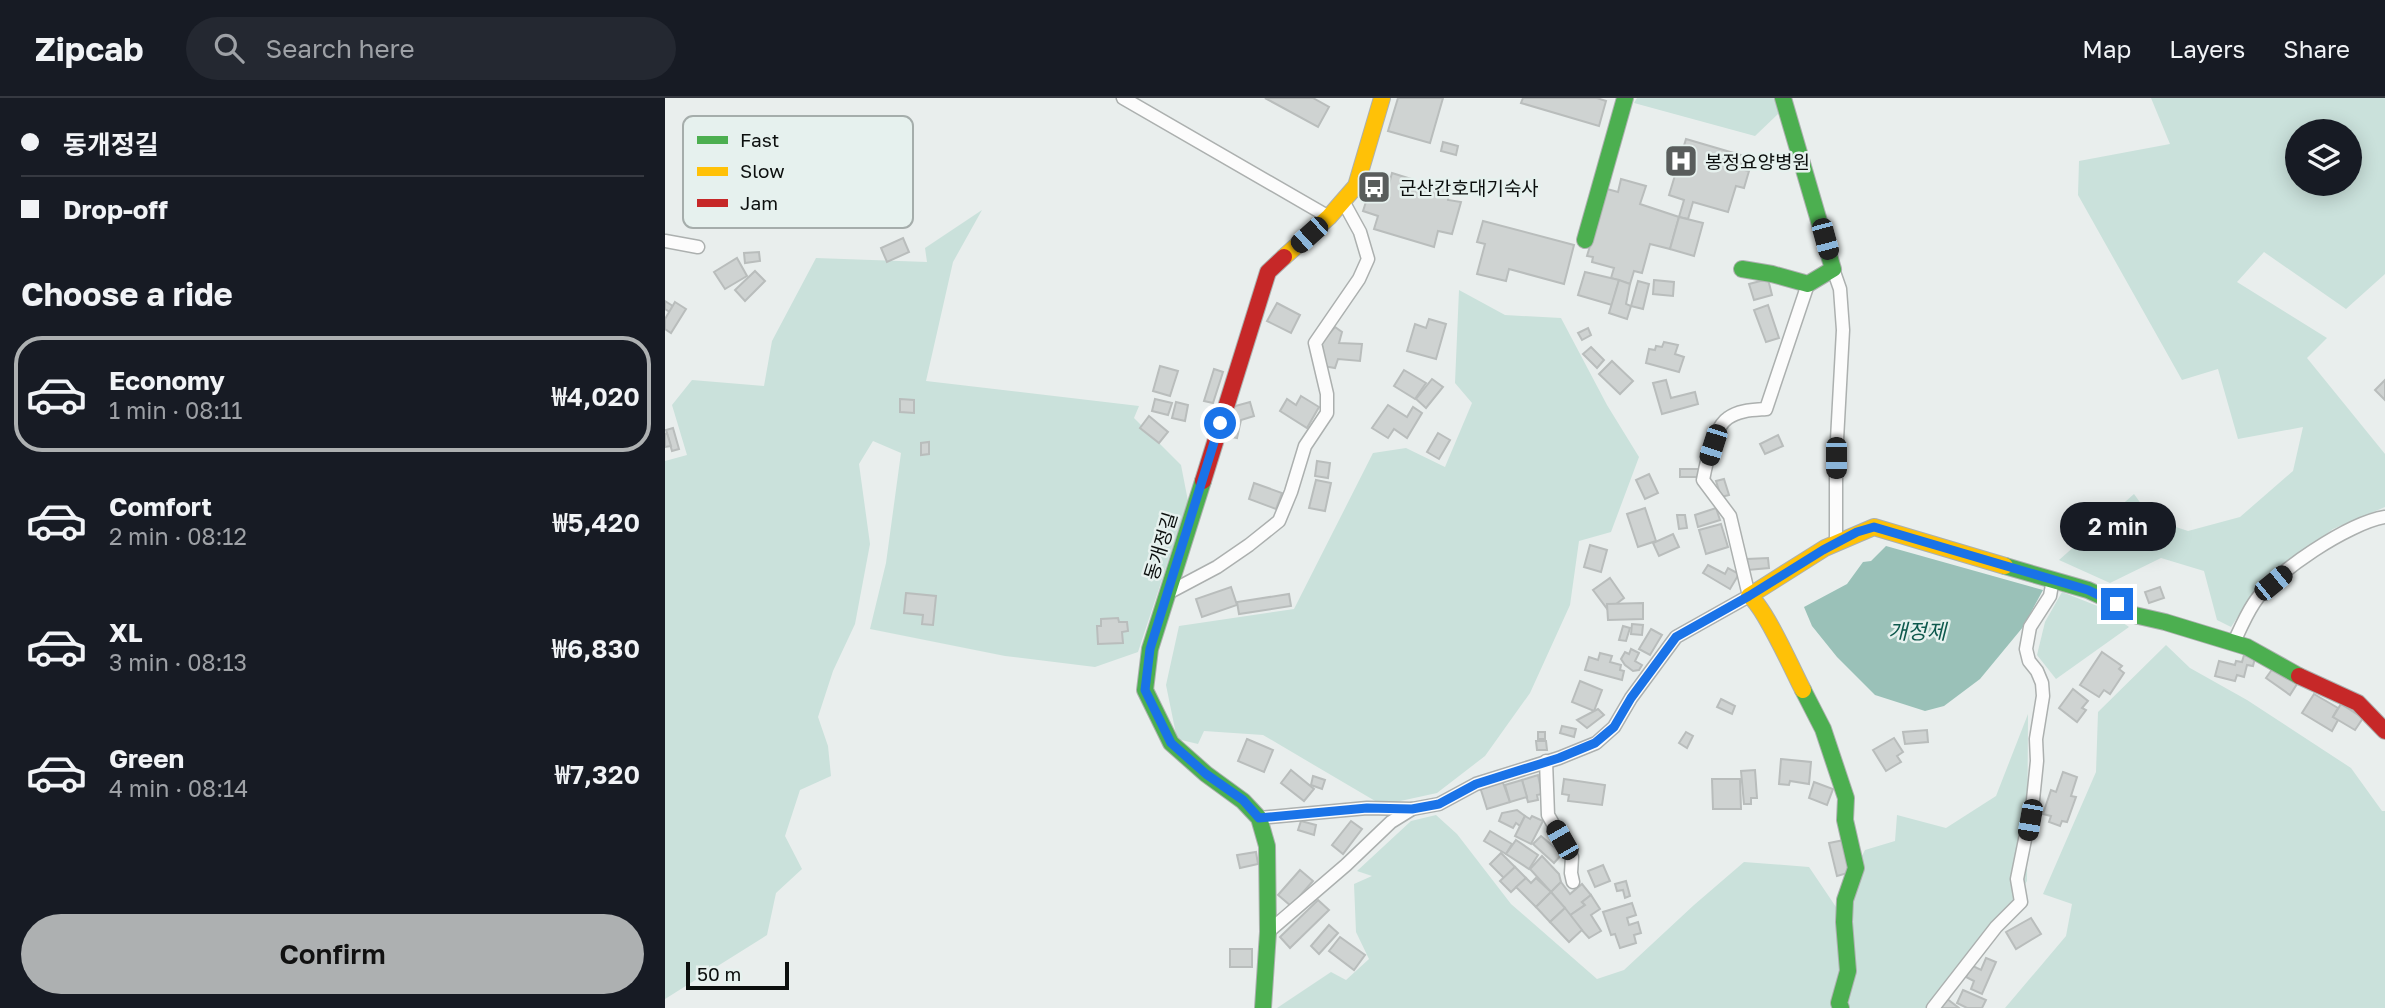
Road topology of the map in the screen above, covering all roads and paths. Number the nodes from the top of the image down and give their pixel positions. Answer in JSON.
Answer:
{"nodes":[{"id":1,"x":1123,"y":98,"type":"edge"},
{"id":2,"x":1382,"y":98,"type":"edge"},
{"id":3,"x":1625,"y":98,"type":"edge"},
{"id":4,"x":1783,"y":98,"type":"edge"},
{"id":5,"x":1343,"y":201,"type":"junction"},
{"id":6,"x":1329,"y":217,"type":"junction"},
{"id":7,"x":665,"y":240,"type":"edge"},
{"id":8,"x":1585,"y":240,"type":"dead end"},
{"id":9,"x":698,"y":247,"type":"dead end"},
{"id":10,"x":1742,"y":269,"type":"dead end"},
{"id":11,"x":1833,"y":269,"type":"junction"},
{"id":12,"x":1808,"y":284,"type":"junction"},
{"id":13,"x":2385,"y":517,"type":"edge"},
{"id":14,"x":1836,"y":544,"type":"junction"},
{"id":15,"x":2053,"y":579,"type":"junction"},
{"id":16,"x":1168,"y":593,"type":"junction"},
{"id":17,"x":1749,"y":596,"type":"junction"},
{"id":18,"x":2234,"y":642,"type":"junction"},
{"id":19,"x":2385,"y":731,"type":"edge"},
{"id":20,"x":1546,"y":761,"type":"junction"},
{"id":21,"x":1412,"y":809,"type":"junction"},
{"id":22,"x":1259,"y":818,"type":"junction"},
{"id":23,"x":1573,"y":881,"type":"dead end"},
{"id":24,"x":1268,"y":932,"type":"junction"},
{"id":25,"x":1263,"y":1008,"type":"edge"},
{"id":26,"x":1841,"y":1008,"type":"edge"},
{"id":27,"x":1933,"y":1008,"type":"edge"}],
"edges":[{"from":1,"to":6,"type":"street"},
{"from":2,"to":5,"type":"street","name":"동개정길"},
{"from":3,"to":8,"type":"street"},
{"from":4,"to":11,"type":"street"},
{"from":5,"to":6,"type":"street","name":"동개정길"},
{"from":5,"to":16,"type":"street"},
{"from":6,"to":16,"type":"street","name":"동개정길"},
{"from":7,"to":9,"type":"street"},
{"from":10,"to":12,"type":"street"},
{"from":11,"to":12,"type":"street"},
{"from":11,"to":14,"type":"street"},
{"from":12,"to":17,"type":"street"},
{"from":13,"to":18,"type":"street"},
{"from":14,"to":15,"type":"street"},
{"from":14,"to":17,"type":"street"},
{"from":15,"to":18,"type":"street"},
{"from":15,"to":27,"type":"street"},
{"from":16,"to":22,"type":"street","name":"동개정길"},
{"from":17,"to":20,"type":"street"},
{"from":17,"to":26,"type":"street"},
{"from":18,"to":19,"type":"street"},
{"from":20,"to":21,"type":"street"},
{"from":20,"to":23,"type":"street"},
{"from":21,"to":22,"type":"street"},
{"from":21,"to":24,"type":"street"},
{"from":22,"to":24,"type":"street"},
{"from":24,"to":25,"type":"street"}]}
